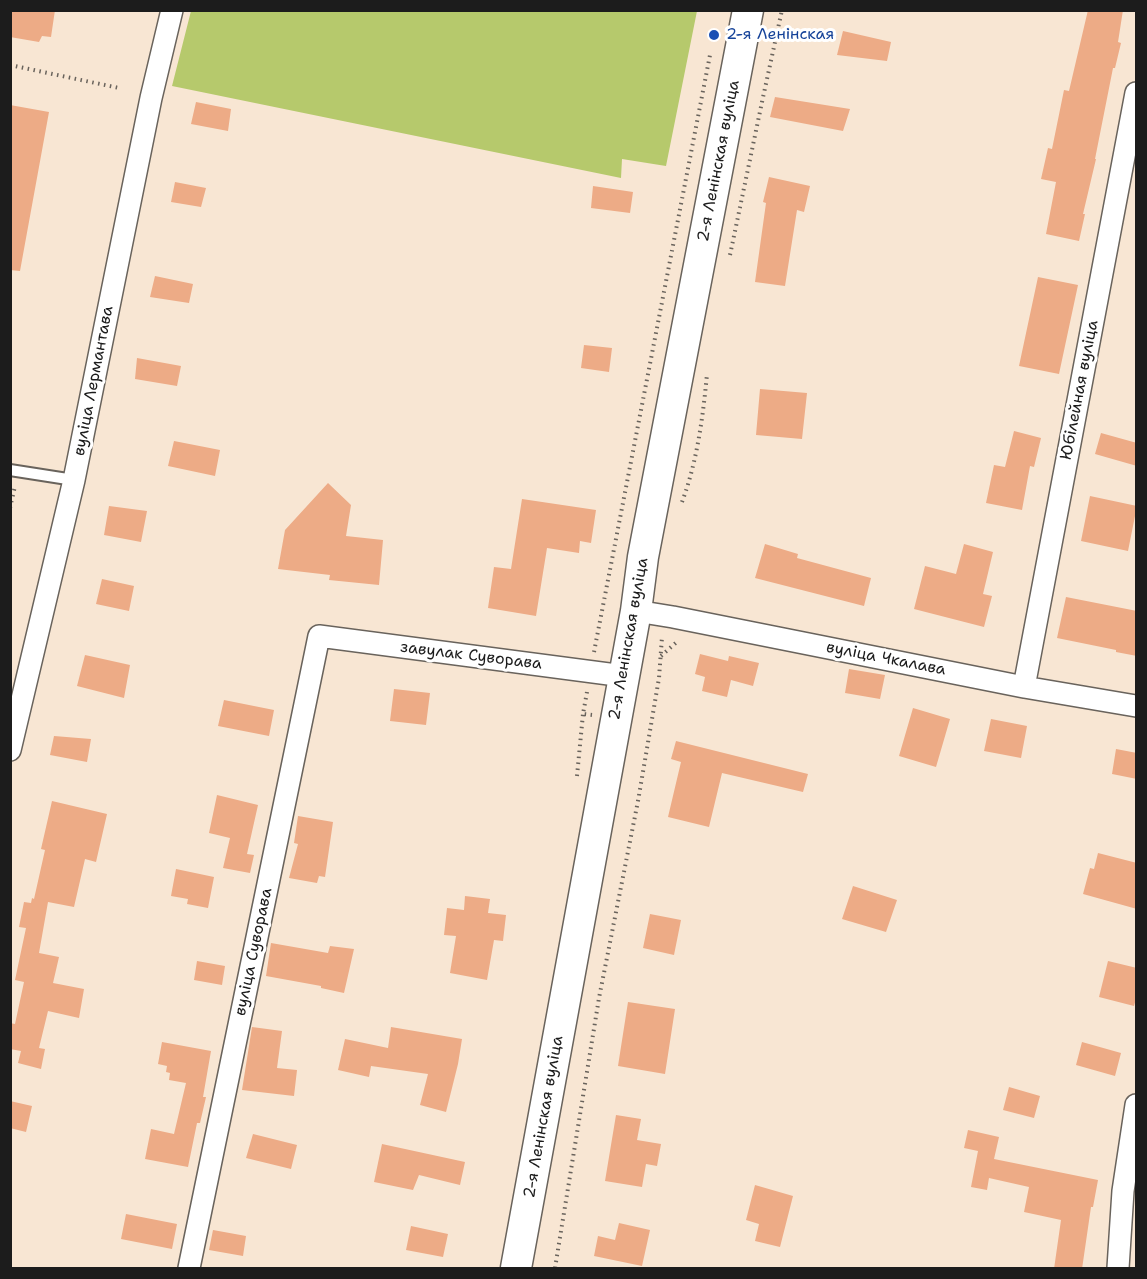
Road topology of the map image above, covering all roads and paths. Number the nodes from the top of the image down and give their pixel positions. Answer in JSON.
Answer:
{"nodes":[{"id":1,"x":172,"y":10,"type":"edge"},
{"id":2,"x":748,"y":10,"type":"edge"},
{"id":3,"x":782,"y":10,"type":"edge"},
{"id":4,"x":10,"y":65,"type":"edge"},
{"id":5,"x":119,"y":88,"type":"dead end"},
{"id":6,"x":1137,"y":93,"type":"edge"},
{"id":7,"x":729,"y":261,"type":"dead end"},
{"id":8,"x":708,"y":369,"type":"dead end"},
{"id":9,"x":10,"y":470,"type":"edge"},
{"id":10,"x":74,"y":480,"type":"junction"},
{"id":11,"x":680,"y":510,"type":"dead end"},
{"id":12,"x":636,"y":611,"type":"junction"},
{"id":13,"x":319,"y":636,"type":"joint"},
{"id":14,"x":661,"y":646,"type":"dead end"},
{"id":15,"x":624,"y":676,"type":"junction"},
{"id":16,"x":1024,"y":687,"type":"junction"},
{"id":17,"x":1137,"y":706,"type":"edge"},
{"id":18,"x":10,"y":750,"type":"edge"},
{"id":19,"x":1137,"y":1105,"type":"edge"},
{"id":20,"x":1130,"y":1193,"type":"edge"},
{"id":21,"x":189,"y":1269,"type":"edge"},
{"id":22,"x":516,"y":1269,"type":"edge"},
{"id":23,"x":555,"y":1269,"type":"edge"},
{"id":24,"x":1118,"y":1269,"type":"edge"}],
"edges":[{"from":1,"to":10,"type":"street","name":"вуліца Лермантава"},
{"from":2,"to":12,"type":"main road","name":"2-я Ленінская вуліца"},
{"from":3,"to":7,"type":"path"},
{"from":4,"to":5,"type":"path"},
{"from":6,"to":16,"type":"street","name":"Юбілейная вуліца"},
{"from":8,"to":11,"type":"path"},
{"from":9,"to":10,"type":"lane"},
{"from":10,"to":18,"type":"street","name":"вуліца Лермантава"},
{"from":12,"to":15,"type":"main road","name":"2-я Ленінская вуліца"},
{"from":12,"to":16,"type":"street","name":"вуліца Чкалава"},
{"from":13,"to":15,"type":"street","name":"завулак Суворава"},
{"from":13,"to":21,"type":"street","name":"вуліца Суворава"},
{"from":14,"to":23,"type":"path"},
{"from":15,"to":22,"type":"main road","name":"2-я Ленінская вуліца"},
{"from":16,"to":17,"type":"street","name":"вуліца Чкалава"},
{"from":19,"to":20,"type":"street"},
{"from":20,"to":24,"type":"street"}]}
